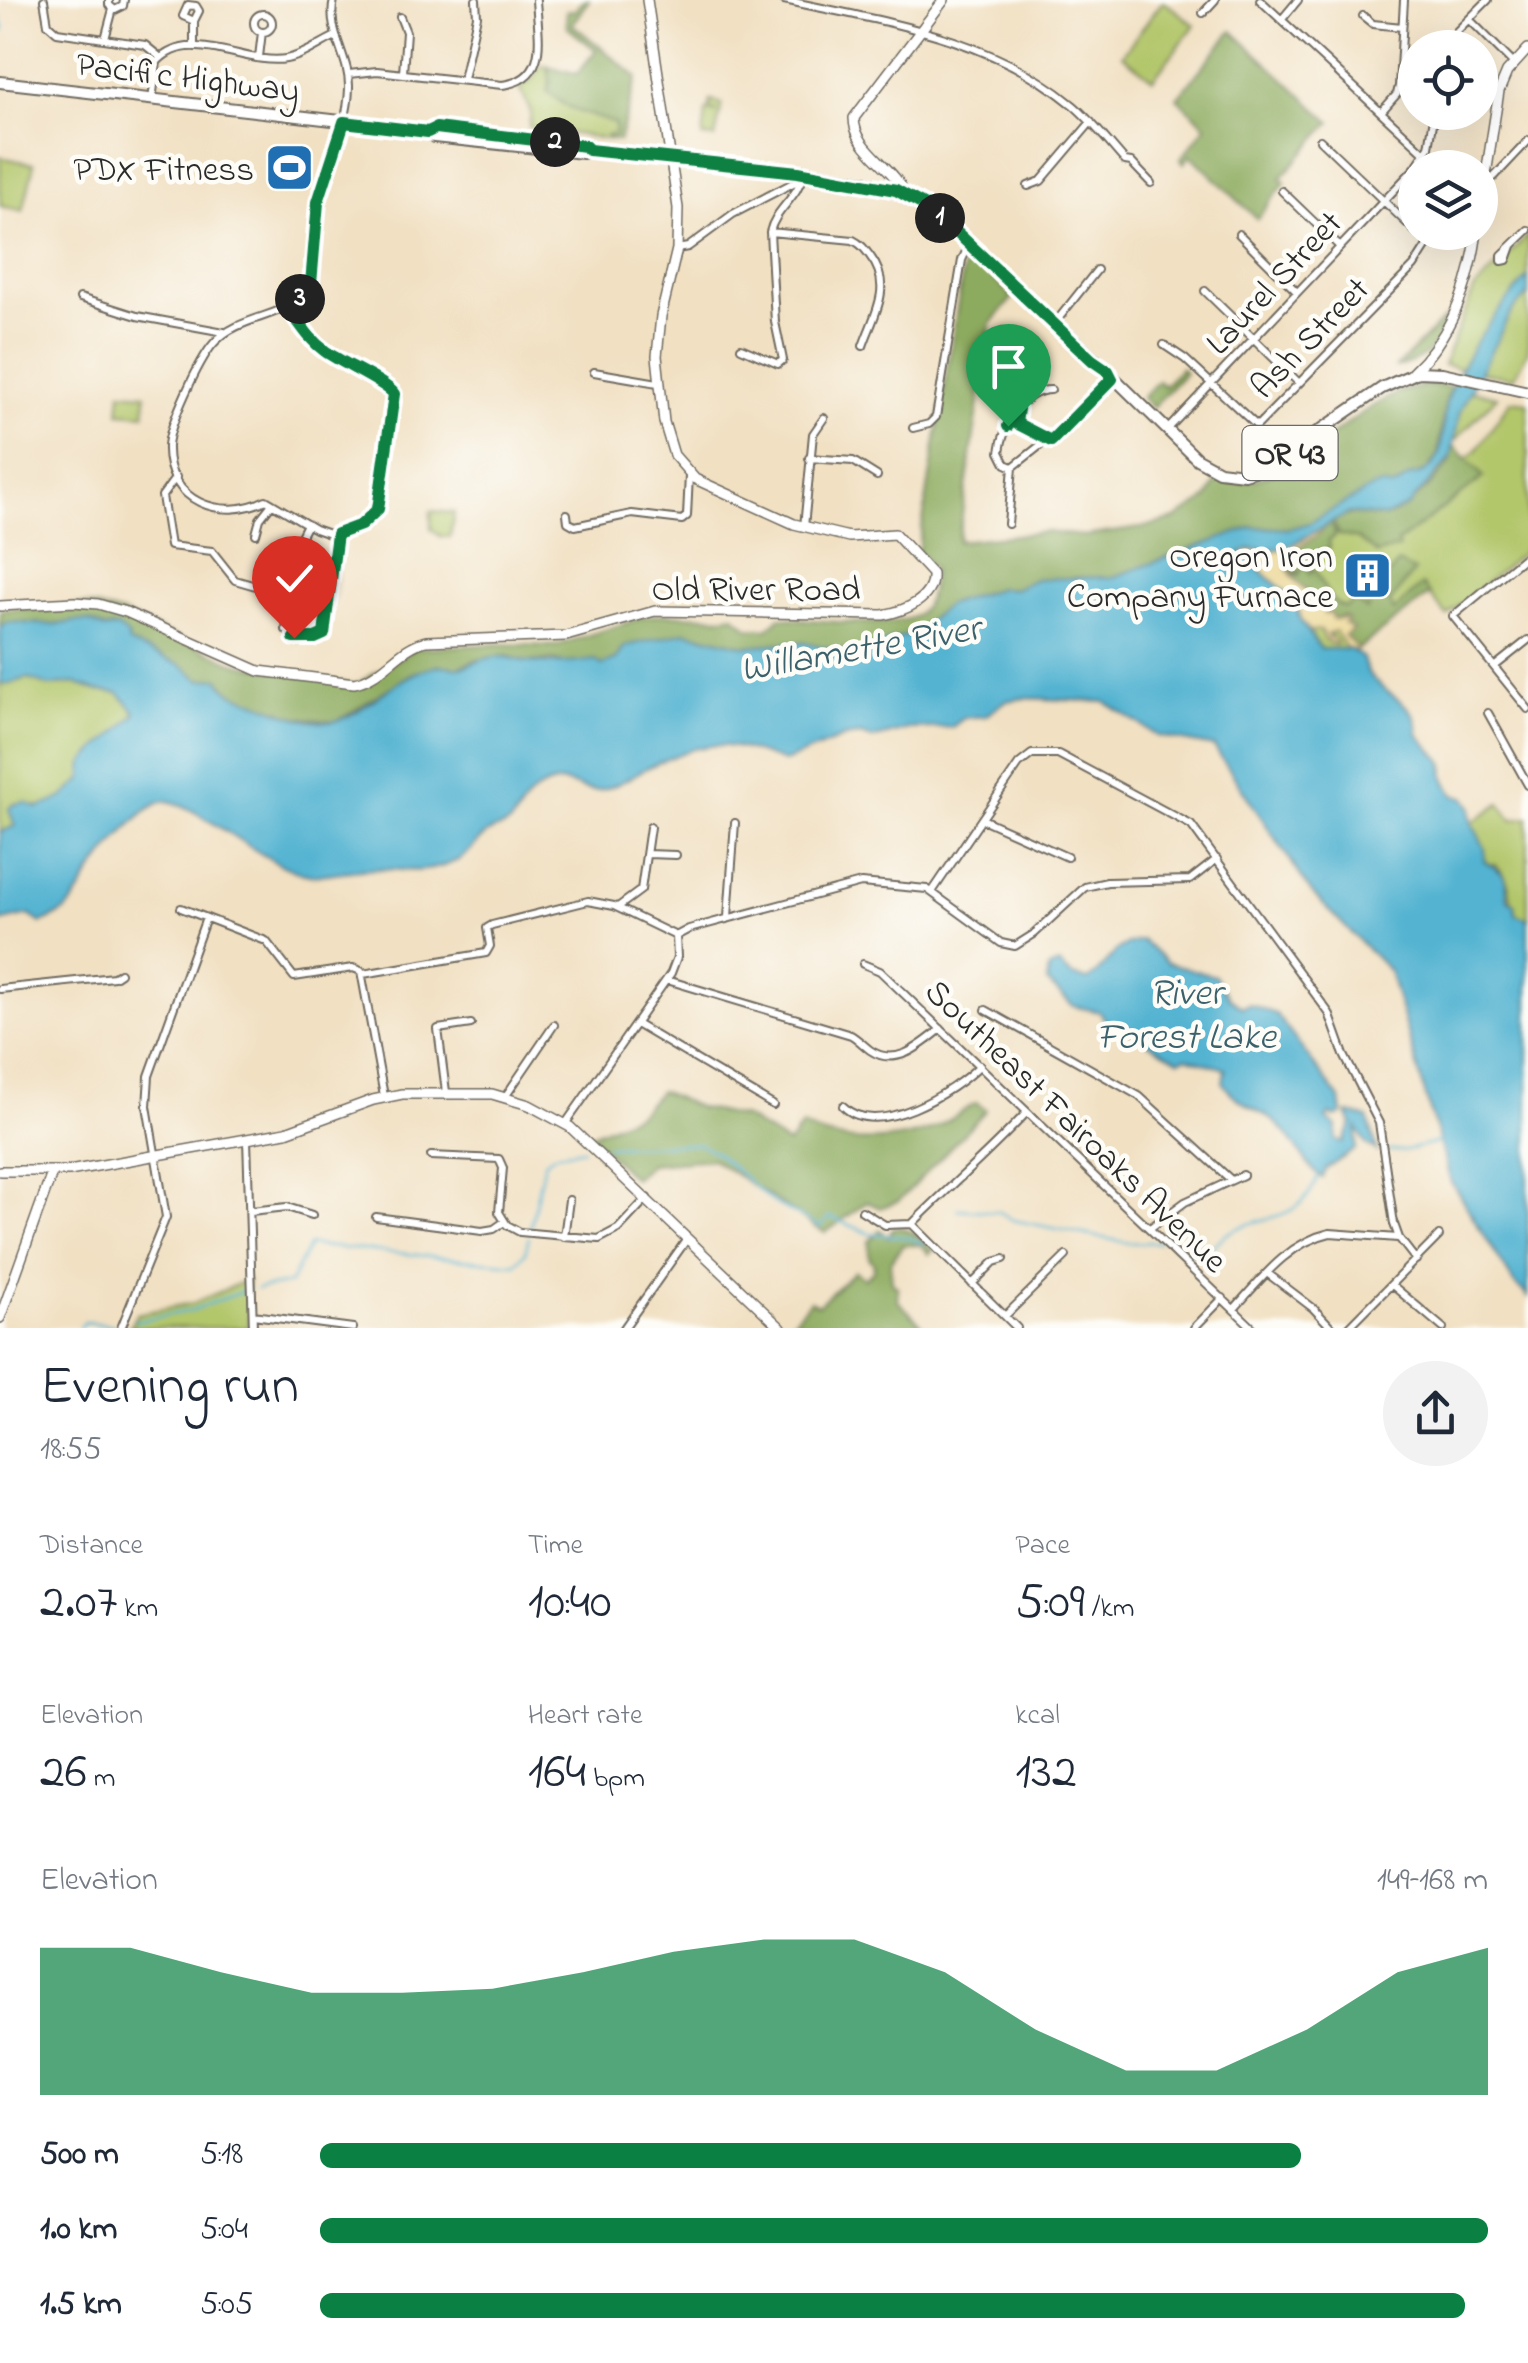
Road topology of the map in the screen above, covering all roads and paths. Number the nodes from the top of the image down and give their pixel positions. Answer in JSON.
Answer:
{"nodes":[{"id":1,"x":44,"y":0,"type":"edge"},
{"id":2,"x":109,"y":0,"type":"edge"},
{"id":3,"x":124,"y":0,"type":"edge"},
{"id":4,"x":334,"y":0,"type":"edge"},
{"id":5,"x":476,"y":0,"type":"edge"},
{"id":6,"x":536,"y":0,"type":"edge"},
{"id":7,"x":647,"y":0,"type":"edge"},
{"id":8,"x":784,"y":0,"type":"edge"},
{"id":9,"x":944,"y":0,"type":"edge"},
{"id":10,"x":1215,"y":0,"type":"edge"},
{"id":11,"x":1260,"y":0,"type":"edge"},
{"id":12,"x":1298,"y":0,"type":"edge"},
{"id":13,"x":1404,"y":0,"type":"edge"},
{"id":14,"x":1488,"y":0,"type":"edge"},
{"id":15,"x":113,"y":9,"type":"junction"},
{"id":16,"x":1203,"y":13,"type":"dead end"},
{"id":17,"x":400,"y":16,"type":"dead end"},
{"id":18,"x":1364,"y":16,"type":"dead end"},
{"id":19,"x":1282,"y":18,"type":"junction"},
{"id":20,"x":1469,"y":19,"type":"junction"},
{"id":21,"x":194,"y":21,"type":"dead end"},
{"id":22,"x":1402,"y":27,"type":"junction"},
{"id":23,"x":922,"y":29,"type":"junction"},
{"id":24,"x":1461,"y":30,"type":"edge"},
{"id":25,"x":262,"y":32,"type":"dead end"},
{"id":26,"x":336,"y":36,"type":"junction"},
{"id":27,"x":105,"y":39,"type":"junction"},
{"id":28,"x":194,"y":47,"type":"junction"},
{"id":29,"x":1528,"y":49,"type":"edge"},
{"id":30,"x":259,"y":57,"type":"junction"},
{"id":31,"x":161,"y":58,"type":"junction"},
{"id":32,"x":1514,"y":64,"type":"junction"},
{"id":33,"x":350,"y":74,"type":"junction"},
{"id":34,"x":402,"y":74,"type":"junction"},
{"id":35,"x":463,"y":80,"type":"junction"},
{"id":36,"x":0,"y":82,"type":"edge"},
{"id":37,"x":152,"y":100,"type":"junction"},
{"id":38,"x":1382,"y":112,"type":"junction"},
{"id":39,"x":344,"y":122,"type":"junction"},
{"id":40,"x":1090,"y":122,"type":"junction"},
{"id":41,"x":1320,"y":140,"type":"dead end"},
{"id":42,"x":1528,"y":141,"type":"edge"},
{"id":43,"x":1422,"y":150,"type":"edge"},
{"id":44,"x":1489,"y":150,"type":"edge"},
{"id":45,"x":671,"y":159,"type":"junction"},
{"id":46,"x":884,"y":165,"type":"junction"},
{"id":47,"x":1498,"y":173,"type":"edge"},
{"id":48,"x":803,"y":174,"type":"junction"},
{"id":49,"x":1152,"y":182,"type":"dead end"},
{"id":50,"x":870,"y":183,"type":"junction"},
{"id":51,"x":1028,"y":186,"type":"dead end"},
{"id":52,"x":1398,"y":186,"type":"edge"},
{"id":53,"x":1282,"y":191,"type":"dead end"},
{"id":54,"x":906,"y":195,"type":"junction"},
{"id":55,"x":1384,"y":201,"type":"junction"},
{"id":56,"x":1398,"y":215,"type":"edge"},
{"id":57,"x":1528,"y":230,"type":"edge"},
{"id":58,"x":770,"y":232,"type":"junction"},
{"id":59,"x":1239,"y":234,"type":"dead end"},
{"id":60,"x":970,"y":244,"type":"junction"},
{"id":61,"x":1512,"y":246,"type":"dead end"},
{"id":62,"x":1340,"y":247,"type":"junction"},
{"id":63,"x":676,"y":249,"type":"junction"},
{"id":64,"x":1426,"y":250,"type":"edge"},
{"id":65,"x":1473,"y":250,"type":"edge"},
{"id":66,"x":1097,"y":270,"type":"dead end"},
{"id":67,"x":1205,"y":291,"type":"dead end"},
{"id":68,"x":1297,"y":292,"type":"junction"},
{"id":69,"x":80,"y":298,"type":"dead end"},
{"id":70,"x":288,"y":308,"type":"junction"},
{"id":71,"x":1054,"y":324,"type":"junction"},
{"id":72,"x":224,"y":332,"type":"junction"},
{"id":73,"x":1254,"y":339,"type":"junction"},
{"id":74,"x":1164,"y":345,"type":"dead end"},
{"id":75,"x":863,"y":346,"type":"dead end"},
{"id":76,"x":1436,"y":347,"type":"junction"},
{"id":77,"x":741,"y":348,"type":"dead end"},
{"id":78,"x":1017,"y":350,"type":"dead end"},
{"id":79,"x":594,"y":372,"type":"dead end"},
{"id":80,"x":1439,"y":372,"type":"junction"},
{"id":81,"x":1410,"y":374,"type":"junction"},
{"id":82,"x":1110,"y":377,"type":"junction"},
{"id":83,"x":658,"y":383,"type":"junction"},
{"id":84,"x":1298,"y":383,"type":"junction"},
{"id":85,"x":1210,"y":384,"type":"junction"},
{"id":86,"x":1050,"y":390,"type":"dead end"},
{"id":87,"x":1528,"y":392,"type":"edge"},
{"id":88,"x":1018,"y":409,"type":"junction"},
{"id":89,"x":824,"y":418,"type":"dead end"},
{"id":90,"x":914,"y":428,"type":"dead end"},
{"id":91,"x":1166,"y":430,"type":"junction"},
{"id":92,"x":1051,"y":441,"type":"junction"},
{"id":93,"x":809,"y":458,"type":"junction"},
{"id":94,"x":1014,"y":467,"type":"junction"},
{"id":95,"x":689,"y":475,"type":"junction"},
{"id":96,"x":878,"y":476,"type":"dead end"},
{"id":97,"x":176,"y":477,"type":"junction"},
{"id":98,"x":271,"y":504,"type":"junction"},
{"id":99,"x":567,"y":514,"type":"dead end"},
{"id":100,"x":307,"y":524,"type":"junction"},
{"id":101,"x":1008,"y":524,"type":"dead end"},
{"id":102,"x":804,"y":527,"type":"junction"},
{"id":103,"x":256,"y":534,"type":"dead end"},
{"id":104,"x":337,"y":534,"type":"junction"},
{"id":105,"x":297,"y":544,"type":"dead end"},
{"id":106,"x":1528,"y":554,"type":"edge"},
{"id":107,"x":294,"y":558,"type":"dead end"},
{"id":108,"x":290,"y":596,"type":"junction"},
{"id":109,"x":0,"y":606,"type":"edge"},
{"id":110,"x":1528,"y":640,"type":"edge"},
{"id":111,"x":1494,"y":667,"type":"junction"},
{"id":112,"x":1528,"y":709,"type":"edge"},
{"id":113,"x":1488,"y":712,"type":"dead end"},
{"id":114,"x":1528,"y":785,"type":"edge"},
{"id":115,"x":981,"y":819,"type":"junction"},
{"id":116,"x":735,"y":823,"type":"dead end"},
{"id":117,"x":650,"y":827,"type":"dead end"},
{"id":118,"x":647,"y":854,"type":"junction"},
{"id":119,"x":676,"y":855,"type":"dead end"},
{"id":120,"x":1068,"y":857,"type":"dead end"},
{"id":121,"x":1217,"y":859,"type":"junction"},
{"id":122,"x":932,"y":892,"type":"junction"},
{"id":123,"x":181,"y":908,"type":"dead end"},
{"id":124,"x":618,"y":908,"type":"junction"},
{"id":125,"x":728,"y":917,"type":"junction"},
{"id":126,"x":206,"y":918,"type":"junction"},
{"id":127,"x":676,"y":936,"type":"junction"},
{"id":128,"x":863,"y":964,"type":"dead end"},
{"id":129,"x":120,"y":973,"type":"dead end"},
{"id":130,"x":362,"y":974,"type":"junction"},
{"id":131,"x":667,"y":980,"type":"junction"},
{"id":132,"x":0,"y":988,"type":"edge"},
{"id":133,"x":986,"y":1010,"type":"dead end"},
{"id":134,"x":471,"y":1024,"type":"dead end"},
{"id":135,"x":636,"y":1024,"type":"junction"},
{"id":136,"x":554,"y":1025,"type":"dead end"},
{"id":137,"x":941,"y":1030,"type":"junction"},
{"id":138,"x":980,"y":1065,"type":"junction"},
{"id":139,"x":446,"y":1092,"type":"junction"},
{"id":140,"x":384,"y":1096,"type":"junction"},
{"id":141,"x":505,"y":1097,"type":"junction"},
{"id":142,"x":773,"y":1105,"type":"dead end"},
{"id":143,"x":843,"y":1106,"type":"dead end"},
{"id":144,"x":1027,"y":1112,"type":"junction"},
{"id":145,"x":566,"y":1124,"type":"junction"},
{"id":146,"x":247,"y":1139,"type":"junction"},
{"id":147,"x":157,"y":1156,"type":"junction"},
{"id":148,"x":431,"y":1156,"type":"dead end"},
{"id":149,"x":0,"y":1171,"type":"edge"},
{"id":150,"x":52,"y":1173,"type":"junction"},
{"id":151,"x":1243,"y":1175,"type":"dead end"},
{"id":152,"x":1230,"y":1179,"type":"junction"},
{"id":153,"x":646,"y":1198,"type":"junction"},
{"id":154,"x":569,"y":1200,"type":"dead end"},
{"id":155,"x":862,"y":1210,"type":"dead end"},
{"id":156,"x":251,"y":1211,"type":"junction"},
{"id":157,"x":312,"y":1215,"type":"dead end"},
{"id":158,"x":376,"y":1217,"type":"dead end"},
{"id":159,"x":504,"y":1222,"type":"junction"},
{"id":160,"x":912,"y":1224,"type":"junction"},
{"id":161,"x":1150,"y":1228,"type":"junction"},
{"id":162,"x":1439,"y":1236,"type":"dead end"},
{"id":163,"x":564,"y":1237,"type":"junction"},
{"id":164,"x":688,"y":1238,"type":"junction"},
{"id":165,"x":1399,"y":1238,"type":"junction"},
{"id":166,"x":1066,"y":1256,"type":"dead end"},
{"id":167,"x":1004,"y":1259,"type":"dead end"},
{"id":168,"x":1416,"y":1260,"type":"junction"},
{"id":169,"x":1267,"y":1274,"type":"junction"},
{"id":170,"x":972,"y":1284,"type":"junction"},
{"id":171,"x":1392,"y":1284,"type":"junction"},
{"id":172,"x":1223,"y":1298,"type":"junction"},
{"id":173,"x":1234,"y":1309,"type":"junction"},
{"id":174,"x":253,"y":1315,"type":"junction"},
{"id":175,"x":1006,"y":1316,"type":"junction"},
{"id":176,"x":0,"y":1318,"type":"edge"},
{"id":177,"x":121,"y":1328,"type":"edge"},
{"id":178,"x":254,"y":1328,"type":"edge"},
{"id":179,"x":354,"y":1328,"type":"edge"},
{"id":180,"x":624,"y":1328,"type":"edge"},
{"id":181,"x":780,"y":1328,"type":"edge"},
{"id":182,"x":1018,"y":1328,"type":"edge"},
{"id":183,"x":1194,"y":1328,"type":"edge"},
{"id":184,"x":1252,"y":1328,"type":"edge"},
{"id":185,"x":1332,"y":1328,"type":"edge"},
{"id":186,"x":1348,"y":1328,"type":"edge"},
{"id":187,"x":1443,"y":1328,"type":"edge"}],
"edges":[{"from":1,"to":27,"type":"street"},
{"from":2,"to":15,"type":"street"},
{"from":3,"to":15,"type":"street"},
{"from":4,"to":26,"type":"street"},
{"from":5,"to":35,"type":"street"},
{"from":6,"to":35,"type":"street"},
{"from":7,"to":45,"type":"street"},
{"from":8,"to":23,"type":"street"},
{"from":9,"to":23,"type":"street"},
{"from":10,"to":16,"type":"street"},
{"from":11,"to":19,"type":"street"},
{"from":12,"to":19,"type":"street"},
{"from":13,"to":22,"type":"street"},
{"from":14,"to":20,"type":"street"},
{"from":15,"to":27,"type":"street"},
{"from":17,"to":34,"type":"street"},
{"from":18,"to":22,"type":"street"},
{"from":19,"to":38,"type":"street"},
{"from":20,"to":24,"type":"street"},
{"from":20,"to":32,"type":"street"},
{"from":21,"to":28,"type":"street"},
{"from":22,"to":38,"type":"street"},
{"from":23,"to":40,"type":"street"},
{"from":23,"to":46,"type":"street"},
{"from":25,"to":30,"type":"street"},
{"from":26,"to":30,"type":"street"},
{"from":26,"to":33,"type":"street"},
{"from":27,"to":31,"type":"street"},
{"from":28,"to":30,"type":"street"},
{"from":28,"to":31,"type":"street"},
{"from":29,"to":32,"type":"street"},
{"from":31,"to":37,"type":"street"},
{"from":32,"to":44,"type":"street"},
{"from":33,"to":34,"type":"street"},
{"from":33,"to":39,"type":"street"},
{"from":34,"to":35,"type":"street"},
{"from":36,"to":37,"type":"main road","name":"Pacific Highway","number":"OR 43"},
{"from":37,"to":39,"type":"main road","name":"Pacific Highway","number":"OR 43"},
{"from":38,"to":43,"type":"street"},
{"from":39,"to":45,"type":"main road","name":"Pacific Highway","number":"OR 43"},
{"from":39,"to":70,"type":"street"},
{"from":40,"to":49,"type":"street"},
{"from":40,"to":51,"type":"street"},
{"from":41,"to":55,"type":"street"},
{"from":42,"to":47,"type":"street"},
{"from":45,"to":48,"type":"main road","name":"Pacific Highway","number":"OR 43"},
{"from":45,"to":63,"type":"street"},
{"from":46,"to":50,"type":"street"},
{"from":46,"to":54,"type":"street"},
{"from":48,"to":50,"type":"main road","name":"Pacific Highway","number":"OR 43"},
{"from":48,"to":58,"type":"street"},
{"from":48,"to":63,"type":"street"},
{"from":50,"to":54,"type":"main road","name":"Pacific Highway","number":"OR 43"},
{"from":52,"to":55,"type":"street","name":"Laurel Street"},
{"from":53,"to":62,"type":"street"},
{"from":54,"to":60,"type":"main road","name":"Pacific Highway","number":"OR 43"},
{"from":55,"to":56,"type":"street"},
{"from":55,"to":62,"type":"street","name":"Laurel Street"},
{"from":57,"to":61,"type":"street"},
{"from":58,"to":75,"type":"street"},
{"from":58,"to":77,"type":"street"},
{"from":59,"to":68,"type":"street"},
{"from":60,"to":71,"type":"main road","name":"Pacific Highway","number":"OR 43"},
{"from":60,"to":90,"type":"street"},
{"from":62,"to":68,"type":"street","name":"Laurel Street"},
{"from":63,"to":83,"type":"street"},
{"from":64,"to":84,"type":"street","name":"Ash Street"},
{"from":65,"to":76,"type":"street"},
{"from":66,"to":71,"type":"street"},
{"from":67,"to":73,"type":"street"},
{"from":68,"to":73,"type":"street","name":"Laurel Street"},
{"from":69,"to":72,"type":"street"},
{"from":70,"to":72,"type":"street"},
{"from":70,"to":104,"type":"street"},
{"from":71,"to":82,"type":"main road","name":"Pacific Highway","number":"OR 43"},
{"from":72,"to":97,"type":"street"},
{"from":73,"to":84,"type":"street"},
{"from":73,"to":85,"type":"street","name":"Laurel Street"},
{"from":74,"to":85,"type":"street"},
{"from":76,"to":80,"type":"street"},
{"from":76,"to":81,"type":"street"},
{"from":78,"to":88,"type":"street"},
{"from":79,"to":83,"type":"street"},
{"from":80,"to":81,"type":"main road","name":"Pacific Highway","number":"OR 43"},
{"from":80,"to":87,"type":"main road","name":"Pacific Highway","number":"OR 43"},
{"from":81,"to":91,"type":"main road","name":"Pacific Highway","number":"OR 43"},
{"from":82,"to":91,"type":"main road","name":"Pacific Highway","number":"OR 43"},
{"from":82,"to":92,"type":"street"},
{"from":83,"to":95,"type":"street"},
{"from":84,"to":85,"type":"street","name":"Ash Street"},
{"from":85,"to":91,"type":"street","name":"Laurel Street"},
{"from":86,"to":88,"type":"street"},
{"from":88,"to":92,"type":"street"},
{"from":88,"to":94,"type":"street"},
{"from":89,"to":93,"type":"street"},
{"from":92,"to":94,"type":"street"},
{"from":93,"to":96,"type":"street"},
{"from":93,"to":102,"type":"street"},
{"from":94,"to":101,"type":"street"},
{"from":95,"to":99,"type":"street"},
{"from":95,"to":102,"type":"street"},
{"from":97,"to":98,"type":"street"},
{"from":97,"to":108,"type":"street"},
{"from":98,"to":100,"type":"street"},
{"from":98,"to":103,"type":"street"},
{"from":100,"to":104,"type":"street"},
{"from":100,"to":105,"type":"street"},
{"from":102,"to":109,"type":"street","name":"Old River Road"},
{"from":104,"to":108,"type":"street"},
{"from":106,"to":111,"type":"street"},
{"from":107,"to":108,"type":"street"},
{"from":110,"to":111,"type":"street"},
{"from":111,"to":112,"type":"street"},
{"from":113,"to":114,"type":"street"},
{"from":115,"to":120,"type":"street"},
{"from":115,"to":121,"type":"street"},
{"from":115,"to":122,"type":"street"},
{"from":116,"to":125,"type":"street"},
{"from":117,"to":118,"type":"street"},
{"from":118,"to":119,"type":"street"},
{"from":118,"to":124,"type":"street"},
{"from":121,"to":122,"type":"street"},
{"from":121,"to":165,"type":"street"},
{"from":122,"to":125,"type":"street"},
{"from":123,"to":126,"type":"street"},
{"from":124,"to":127,"type":"street"},
{"from":124,"to":130,"type":"street"},
{"from":125,"to":127,"type":"street"},
{"from":126,"to":130,"type":"street"},
{"from":126,"to":147,"type":"street"},
{"from":127,"to":131,"type":"street"},
{"from":128,"to":137,"type":"street","name":"Southeast Fairoaks Avenue"},
{"from":129,"to":132,"type":"street"},
{"from":130,"to":140,"type":"street"},
{"from":131,"to":135,"type":"street"},
{"from":131,"to":137,"type":"street"},
{"from":133,"to":152,"type":"street"},
{"from":134,"to":139,"type":"street"},
{"from":135,"to":142,"type":"street"},
{"from":135,"to":145,"type":"street"},
{"from":136,"to":141,"type":"street"},
{"from":137,"to":138,"type":"street","name":"Southeast Fairoaks Avenue"},
{"from":138,"to":143,"type":"street"},
{"from":138,"to":144,"type":"street","name":"Southeast Fairoaks Avenue"},
{"from":139,"to":140,"type":"street"},
{"from":139,"to":141,"type":"street"},
{"from":140,"to":146,"type":"street"},
{"from":141,"to":145,"type":"street"},
{"from":144,"to":160,"type":"street"},
{"from":144,"to":161,"type":"street","name":"Southeast Fairoaks Avenue"},
{"from":145,"to":153,"type":"street"},
{"from":146,"to":147,"type":"street"},
{"from":146,"to":156,"type":"street"},
{"from":147,"to":150,"type":"street"},
{"from":147,"to":177,"type":"street"},
{"from":148,"to":159,"type":"street"},
{"from":149,"to":150,"type":"street"},
{"from":150,"to":176,"type":"street"},
{"from":151,"to":152,"type":"street"},
{"from":152,"to":161,"type":"street"},
{"from":153,"to":163,"type":"street"},
{"from":153,"to":164,"type":"street"},
{"from":154,"to":163,"type":"street"},
{"from":155,"to":160,"type":"street"},
{"from":156,"to":157,"type":"street"},
{"from":156,"to":174,"type":"street"},
{"from":158,"to":159,"type":"street"},
{"from":159,"to":163,"type":"street"},
{"from":160,"to":170,"type":"street"},
{"from":161,"to":172,"type":"street","name":"Southeast Fairoaks Avenue"},
{"from":162,"to":168,"type":"street"},
{"from":164,"to":180,"type":"street"},
{"from":164,"to":181,"type":"street"},
{"from":165,"to":168,"type":"street"},
{"from":165,"to":169,"type":"street"},
{"from":166,"to":175,"type":"street"},
{"from":167,"to":170,"type":"street"},
{"from":168,"to":171,"type":"street"},
{"from":169,"to":173,"type":"street"},
{"from":169,"to":185,"type":"street"},
{"from":170,"to":175,"type":"street"},
{"from":171,"to":186,"type":"street"},
{"from":171,"to":187,"type":"street"},
{"from":172,"to":173,"type":"street","name":"Southeast Fairoaks Avenue"},
{"from":172,"to":183,"type":"street"},
{"from":173,"to":184,"type":"street","name":"Southeast Fairoaks Avenue"},
{"from":174,"to":178,"type":"street"},
{"from":174,"to":179,"type":"street"},
{"from":175,"to":182,"type":"street"}]}
